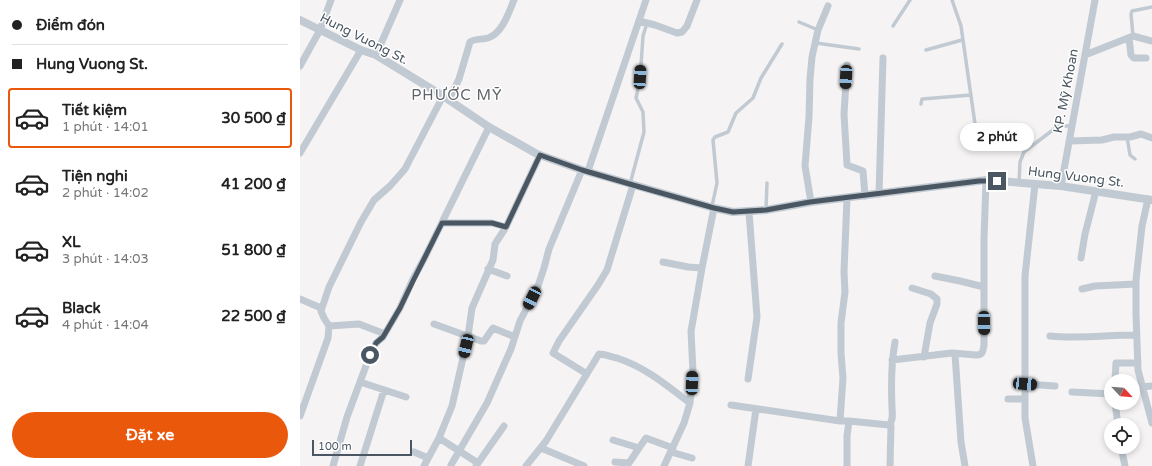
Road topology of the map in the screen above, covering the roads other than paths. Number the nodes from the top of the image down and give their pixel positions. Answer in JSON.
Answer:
{"nodes":[{"id":1,"x":331,"y":0,"type":"edge"},
{"id":2,"x":400,"y":0,"type":"edge"},
{"id":3,"x":514,"y":0,"type":"edge"},
{"id":4,"x":646,"y":0,"type":"edge"},
{"id":5,"x":697,"y":0,"type":"edge"},
{"id":6,"x":910,"y":0,"type":"edge"},
{"id":7,"x":952,"y":0,"type":"edge"},
{"id":8,"x":1095,"y":0,"type":"edge"},
{"id":9,"x":828,"y":6,"type":"dead end"},
{"id":10,"x":1152,"y":7,"type":"edge"},
{"id":11,"x":300,"y":20,"type":"edge"},
{"id":12,"x":639,"y":21,"type":"junction"},
{"id":13,"x":799,"y":22,"type":"dead end"},
{"id":14,"x":647,"y":23,"type":"junction"},
{"id":15,"x":893,"y":26,"type":"dead end"},
{"id":16,"x":320,"y":30,"type":"junction"},
{"id":17,"x":818,"y":30,"type":"junction"},
{"id":18,"x":1131,"y":37,"type":"junction"},
{"id":19,"x":962,"y":40,"type":"junction"},
{"id":20,"x":1152,"y":41,"type":"edge"},
{"id":21,"x":816,"y":43,"type":"junction"},
{"id":22,"x":782,"y":44,"type":"dead end"},
{"id":23,"x":859,"y":49,"type":"dead end"},
{"id":24,"x":361,"y":50,"type":"junction"},
{"id":25,"x":926,"y":50,"type":"dead end"},
{"id":26,"x":376,"y":55,"type":"junction"},
{"id":27,"x":1085,"y":55,"type":"junction"},
{"id":28,"x":302,"y":57,"type":"edge"},
{"id":29,"x":883,"y":58,"type":"dead end"},
{"id":30,"x":1146,"y":58,"type":"dead end"},
{"id":31,"x":847,"y":65,"type":"dead end"},
{"id":32,"x":300,"y":66,"type":"edge"},
{"id":33,"x":970,"y":95,"type":"junction"},
{"id":34,"x":446,"y":98,"type":"junction"},
{"id":35,"x":921,"y":104,"type":"dead end"},
{"id":36,"x":1072,"y":126,"type":"junction"},
{"id":37,"x":489,"y":127,"type":"junction"},
{"id":38,"x":976,"y":131,"type":"dead end"},
{"id":39,"x":1127,"y":137,"type":"junction"},
{"id":40,"x":1152,"y":138,"type":"edge"},
{"id":41,"x":1069,"y":141,"type":"junction"},
{"id":42,"x":300,"y":153,"type":"edge"},
{"id":43,"x":540,"y":155,"type":"junction"},
{"id":44,"x":1135,"y":159,"type":"dead end"},
{"id":45,"x":585,"y":170,"type":"junction"},
{"id":46,"x":986,"y":180,"type":"junction"},
{"id":47,"x":767,"y":182,"type":"dead end"},
{"id":48,"x":1019,"y":182,"type":"junction"},
{"id":49,"x":632,"y":184,"type":"junction"},
{"id":50,"x":1034,"y":184,"type":"junction"},
{"id":51,"x":1060,"y":186,"type":"junction"},
{"id":52,"x":1096,"y":191,"type":"junction"},
{"id":53,"x":879,"y":194,"type":"junction"},
{"id":54,"x":865,"y":196,"type":"junction"},
{"id":55,"x":847,"y":198,"type":"junction"},
{"id":56,"x":1150,"y":199,"type":"edge"},
{"id":57,"x":810,"y":202,"type":"junction"},
{"id":58,"x":713,"y":208,"type":"junction"},
{"id":59,"x":766,"y":210,"type":"junction"},
{"id":60,"x":749,"y":212,"type":"junction"},
{"id":61,"x":442,"y":223,"type":"junction"},
{"id":62,"x":506,"y":227,"type":"junction"},
{"id":63,"x":1081,"y":258,"type":"dead end"},
{"id":64,"x":663,"y":262,"type":"dead end"},
{"id":65,"x":702,"y":268,"type":"junction"},
{"id":66,"x":488,"y":269,"type":"junction"},
{"id":67,"x":508,"y":276,"type":"dead end"},
{"id":68,"x":935,"y":276,"type":"dead end"},
{"id":69,"x":1136,"y":284,"type":"junction"},
{"id":70,"x":984,"y":287,"type":"junction"},
{"id":71,"x":912,"y":288,"type":"dead end"},
{"id":72,"x":1082,"y":289,"type":"dead end"},
{"id":73,"x":300,"y":299,"type":"edge"},
{"id":74,"x":321,"y":308,"type":"junction"},
{"id":75,"x":434,"y":324,"type":"dead end"},
{"id":76,"x":330,"y":326,"type":"junction"},
{"id":77,"x":385,"y":334,"type":"junction"},
{"id":78,"x":1136,"y":335,"type":"junction"},
{"id":79,"x":468,"y":336,"type":"junction"},
{"id":80,"x":515,"y":336,"type":"junction"},
{"id":81,"x":1050,"y":336,"type":"dead end"},
{"id":82,"x":895,"y":342,"type":"dead end"},
{"id":83,"x":955,"y":354,"type":"junction"},
{"id":84,"x":924,"y":357,"type":"junction"},
{"id":85,"x":892,"y":360,"type":"junction"},
{"id":86,"x":1138,"y":363,"type":"junction"},
{"id":87,"x":587,"y":374,"type":"junction"},
{"id":88,"x":1115,"y":374,"type":"edge"},
{"id":89,"x":748,"y":379,"type":"dead end"},
{"id":90,"x":360,"y":382,"type":"junction"},
{"id":91,"x":1025,"y":384,"type":"junction"},
{"id":92,"x":1055,"y":386,"type":"dead end"},
{"id":93,"x":1152,"y":386,"type":"edge"},
{"id":94,"x":1142,"y":387,"type":"junction"},
{"id":95,"x":384,"y":390,"type":"junction"},
{"id":96,"x":1072,"y":392,"type":"dead end"},
{"id":97,"x":1104,"y":394,"type":"edge"},
{"id":98,"x":406,"y":397,"type":"dead end"},
{"id":99,"x":1008,"y":399,"type":"dead end"},
{"id":100,"x":1025,"y":399,"type":"junction"},
{"id":101,"x":690,"y":404,"type":"junction"},
{"id":102,"x":731,"y":405,"type":"dead end"},
{"id":103,"x":756,"y":409,"type":"junction"},
{"id":104,"x":300,"y":414,"type":"edge"},
{"id":105,"x":840,"y":421,"type":"junction"},
{"id":106,"x":849,"y":421,"type":"junction"},
{"id":107,"x":1152,"y":423,"type":"edge"},
{"id":108,"x":889,"y":425,"type":"junction"},
{"id":109,"x":504,"y":426,"type":"dead end"},
{"id":110,"x":439,"y":438,"type":"junction"},
{"id":111,"x":613,"y":440,"type":"dead end"},
{"id":112,"x":540,"y":448,"type":"junction"},
{"id":113,"x":639,"y":448,"type":"junction"},
{"id":114,"x":672,"y":450,"type":"junction"},
{"id":115,"x":459,"y":451,"type":"junction"},
{"id":116,"x":414,"y":452,"type":"dead end"},
{"id":117,"x":1122,"y":454,"type":"edge"},
{"id":118,"x":428,"y":458,"type":"junction"},
{"id":119,"x":692,"y":458,"type":"dead end"},
{"id":120,"x":615,"y":462,"type":"dead end"},
{"id":121,"x":451,"y":465,"type":"dead end"},
{"id":122,"x":477,"y":465,"type":"edge"},
{"id":123,"x":333,"y":466,"type":"edge"},
{"id":124,"x":360,"y":466,"type":"edge"},
{"id":125,"x":424,"y":466,"type":"edge"},
{"id":126,"x":526,"y":466,"type":"edge"},
{"id":127,"x":584,"y":466,"type":"edge"},
{"id":128,"x":664,"y":466,"type":"edge"},
{"id":129,"x":748,"y":466,"type":"edge"},
{"id":130,"x":847,"y":466,"type":"edge"},
{"id":131,"x":890,"y":466,"type":"edge"},
{"id":132,"x":965,"y":466,"type":"edge"},
{"id":133,"x":1034,"y":466,"type":"edge"},
{"id":134,"x":1125,"y":466,"type":"edge"}],
"edges":[{"from":1,"to":16,"type":"street"},
{"from":2,"to":26,"type":"street"},
{"from":3,"to":34,"type":"street"},
{"from":4,"to":12,"type":"street"},
{"from":5,"to":14,"type":"street"},
{"from":6,"to":15,"type":"lane"},
{"from":7,"to":19,"type":"lane"},
{"from":8,"to":27,"type":"street","name":"KP. Mỹ Khoan"},
{"from":9,"to":17,"type":"street"},
{"from":10,"to":18,"type":"lane"},
{"from":11,"to":16,"type":"street","name":"Hung Vuong St."},
{"from":12,"to":14,"type":"street"},
{"from":12,"to":45,"type":"street"},
{"from":13,"to":17,"type":"lane"},
{"from":14,"to":49,"type":"lane"},
{"from":16,"to":24,"type":"street","name":"Hung Vuong St."},
{"from":16,"to":28,"type":"street"},
{"from":17,"to":21,"type":"street"},
{"from":18,"to":20,"type":"street"},
{"from":18,"to":27,"type":"street"},
{"from":18,"to":30,"type":"street"},
{"from":19,"to":25,"type":"lane"},
{"from":19,"to":33,"type":"lane"},
{"from":21,"to":23,"type":"lane"},
{"from":21,"to":57,"type":"street"},
{"from":22,"to":58,"type":"lane"},
{"from":24,"to":26,"type":"street","name":"Hung Vuong St."},
{"from":24,"to":42,"type":"street"},
{"from":26,"to":34,"type":"street","name":"Hung Vuong St."},
{"from":27,"to":36,"type":"street","name":"KP. Mỹ Khoan"},
{"from":28,"to":32,"type":"street"},
{"from":29,"to":53,"type":"street"},
{"from":31,"to":54,"type":"street"},
{"from":33,"to":35,"type":"lane"},
{"from":33,"to":38,"type":"lane"},
{"from":34,"to":37,"type":"street","name":"Hung Vuong St."},
{"from":34,"to":74,"type":"street"},
{"from":36,"to":41,"type":"street","name":"KP. Mỹ Khoan"},
{"from":36,"to":48,"type":"lane"},
{"from":37,"to":43,"type":"street","name":"Hung Vuong St."},
{"from":37,"to":61,"type":"street"},
{"from":39,"to":40,"type":"street"},
{"from":39,"to":41,"type":"street"},
{"from":39,"to":44,"type":"lane"},
{"from":41,"to":51,"type":"street","name":"KP. Mỹ Khoan"},
{"from":43,"to":45,"type":"street","name":"Hung Vuong St."},
{"from":43,"to":62,"type":"street"},
{"from":45,"to":49,"type":"street","name":"Hung Vuong St."},
{"from":45,"to":80,"type":"street"},
{"from":46,"to":48,"type":"street","name":"Hung Vuong St."},
{"from":46,"to":53,"type":"street","name":"Hung Vuong St."},
{"from":46,"to":70,"type":"street"},
{"from":47,"to":59,"type":"lane"},
{"from":48,"to":50,"type":"street","name":"Hung Vuong St."},
{"from":49,"to":58,"type":"street","name":"Hung Vuong St."},
{"from":49,"to":87,"type":"street"},
{"from":50,"to":51,"type":"street","name":"Hung Vuong St."},
{"from":50,"to":91,"type":"street"},
{"from":51,"to":52,"type":"street","name":"Hung Vuong St."},
{"from":52,"to":56,"type":"street","name":"Hung Vuong St."},
{"from":52,"to":63,"type":"street"},
{"from":53,"to":54,"type":"street","name":"Hung Vuong St."},
{"from":54,"to":55,"type":"street","name":"Hung Vuong St."},
{"from":55,"to":57,"type":"street","name":"Hung Vuong St."},
{"from":55,"to":105,"type":"street"},
{"from":56,"to":69,"type":"street"},
{"from":57,"to":59,"type":"street","name":"Hung Vuong St."},
{"from":58,"to":60,"type":"street","name":"Hung Vuong St."},
{"from":58,"to":65,"type":"street"},
{"from":59,"to":60,"type":"street","name":"Hung Vuong St."},
{"from":60,"to":89,"type":"street"},
{"from":61,"to":62,"type":"street"},
{"from":61,"to":77,"type":"street"},
{"from":62,"to":66,"type":"street"},
{"from":64,"to":65,"type":"street"},
{"from":65,"to":101,"type":"street"},
{"from":66,"to":67,"type":"street"},
{"from":66,"to":79,"type":"street"},
{"from":68,"to":70,"type":"street"},
{"from":69,"to":72,"type":"street"},
{"from":69,"to":78,"type":"street"},
{"from":70,"to":83,"type":"street"},
{"from":71,"to":84,"type":"street"},
{"from":73,"to":74,"type":"street"},
{"from":74,"to":76,"type":"street"},
{"from":75,"to":79,"type":"street"},
{"from":76,"to":77,"type":"street"},
{"from":76,"to":104,"type":"street"},
{"from":77,"to":90,"type":"street"},
{"from":78,"to":81,"type":"street"},
{"from":78,"to":86,"type":"street"},
{"from":79,"to":80,"type":"street"},
{"from":79,"to":110,"type":"street"},
{"from":80,"to":115,"type":"street"},
{"from":82,"to":85,"type":"street"},
{"from":83,"to":84,"type":"street"},
{"from":83,"to":132,"type":"street"},
{"from":84,"to":85,"type":"street"},
{"from":85,"to":108,"type":"street"},
{"from":86,"to":88,"type":"street"},
{"from":86,"to":94,"type":"street"},
{"from":87,"to":101,"type":"street"},
{"from":87,"to":112,"type":"street"},
{"from":90,"to":95,"type":"street"},
{"from":90,"to":123,"type":"street"},
{"from":91,"to":92,"type":"street"},
{"from":91,"to":100,"type":"street"},
{"from":93,"to":94,"type":"street"},
{"from":94,"to":107,"type":"street"},
{"from":95,"to":98,"type":"street"},
{"from":95,"to":124,"type":"street"},
{"from":96,"to":97,"type":"street"},
{"from":99,"to":100,"type":"street"},
{"from":100,"to":133,"type":"street"},
{"from":101,"to":114,"type":"street"},
{"from":102,"to":103,"type":"street"},
{"from":103,"to":105,"type":"street"},
{"from":103,"to":129,"type":"street"},
{"from":105,"to":106,"type":"street"},
{"from":106,"to":108,"type":"street"},
{"from":106,"to":130,"type":"street"},
{"from":108,"to":131,"type":"street"},
{"from":109,"to":122,"type":"street"},
{"from":110,"to":115,"type":"street"},
{"from":110,"to":118,"type":"street"},
{"from":111,"to":113,"type":"street"},
{"from":112,"to":126,"type":"street"},
{"from":112,"to":127,"type":"street"},
{"from":113,"to":114,"type":"street"},
{"from":113,"to":120,"type":"street"},
{"from":114,"to":119,"type":"street"},
{"from":114,"to":128,"type":"street"},
{"from":115,"to":121,"type":"street"},
{"from":115,"to":122,"type":"street"},
{"from":116,"to":118,"type":"street"},
{"from":117,"to":134,"type":"street"},
{"from":118,"to":125,"type":"street"}]}
